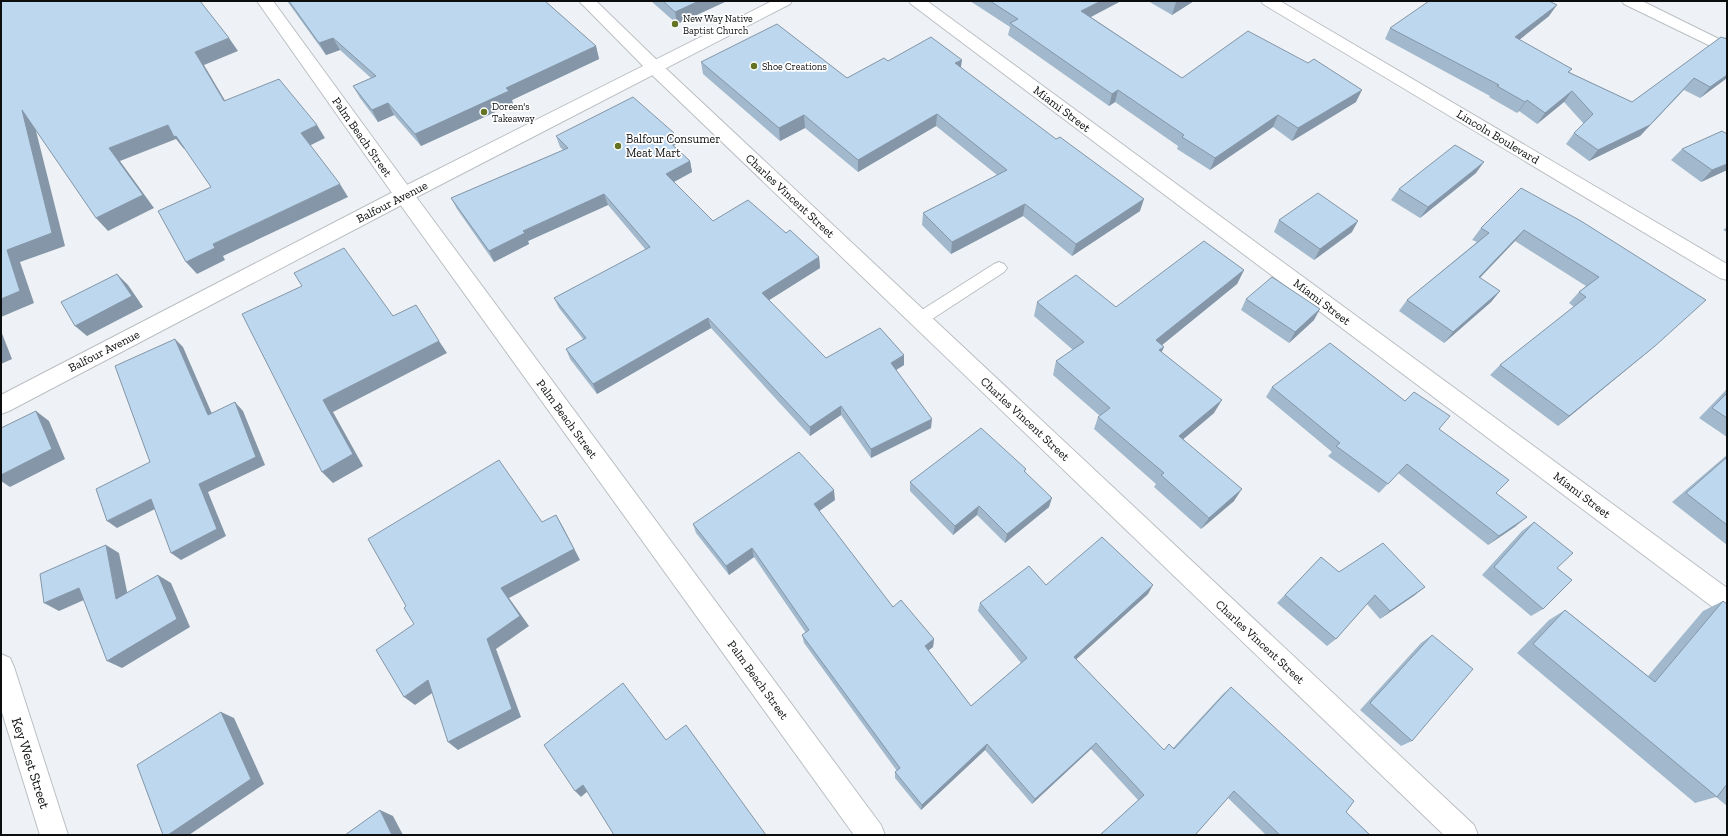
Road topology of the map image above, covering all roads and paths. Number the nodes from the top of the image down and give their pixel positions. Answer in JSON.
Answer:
{"nodes":[{"id":1,"x":265,"y":1,"type":"edge"},
{"id":2,"x":587,"y":1,"type":"edge"},
{"id":3,"x":784,"y":1,"type":"edge"},
{"id":4,"x":916,"y":1,"type":"edge"},
{"id":5,"x":1269,"y":1,"type":"edge"},
{"id":6,"x":1630,"y":1,"type":"edge"},
{"id":7,"x":1727,"y":49,"type":"edge"},
{"id":8,"x":655,"y":68,"type":"junction"},
{"id":9,"x":404,"y":195,"type":"junction"},
{"id":10,"x":999,"y":268,"type":"dead end"},
{"id":11,"x":1727,"y":273,"type":"edge"},
{"id":12,"x":920,"y":319,"type":"junction"},
{"id":13,"x":1,"y":405,"type":"edge"},
{"id":14,"x":1727,"y":603,"type":"edge"},
{"id":15,"x":1,"y":667,"type":"edge"},
{"id":16,"x":54,"y":835,"type":"edge"},
{"id":17,"x":871,"y":835,"type":"edge"},
{"id":18,"x":1464,"y":835,"type":"edge"}],
"edges":[{"from":1,"to":9,"type":"street","name":"Palm Beach Street"},
{"from":2,"to":8,"type":"street","name":"Charles Vincent Street"},
{"from":3,"to":8,"type":"street","name":"Balfour Avenue"},
{"from":4,"to":14,"type":"street","name":"Miami Street"},
{"from":5,"to":11,"type":"street","name":"Lincoln Boulevard"},
{"from":6,"to":7,"type":"street"},
{"from":8,"to":9,"type":"street","name":"Balfour Avenue"},
{"from":8,"to":12,"type":"street","name":"Charles Vincent Street"},
{"from":9,"to":13,"type":"street","name":"Balfour Avenue"},
{"from":9,"to":17,"type":"street","name":"Palm Beach Street"},
{"from":10,"to":12,"type":"lane"},
{"from":12,"to":18,"type":"street","name":"Charles Vincent Street"},
{"from":15,"to":16,"type":"street","name":"Key West Street"}]}
